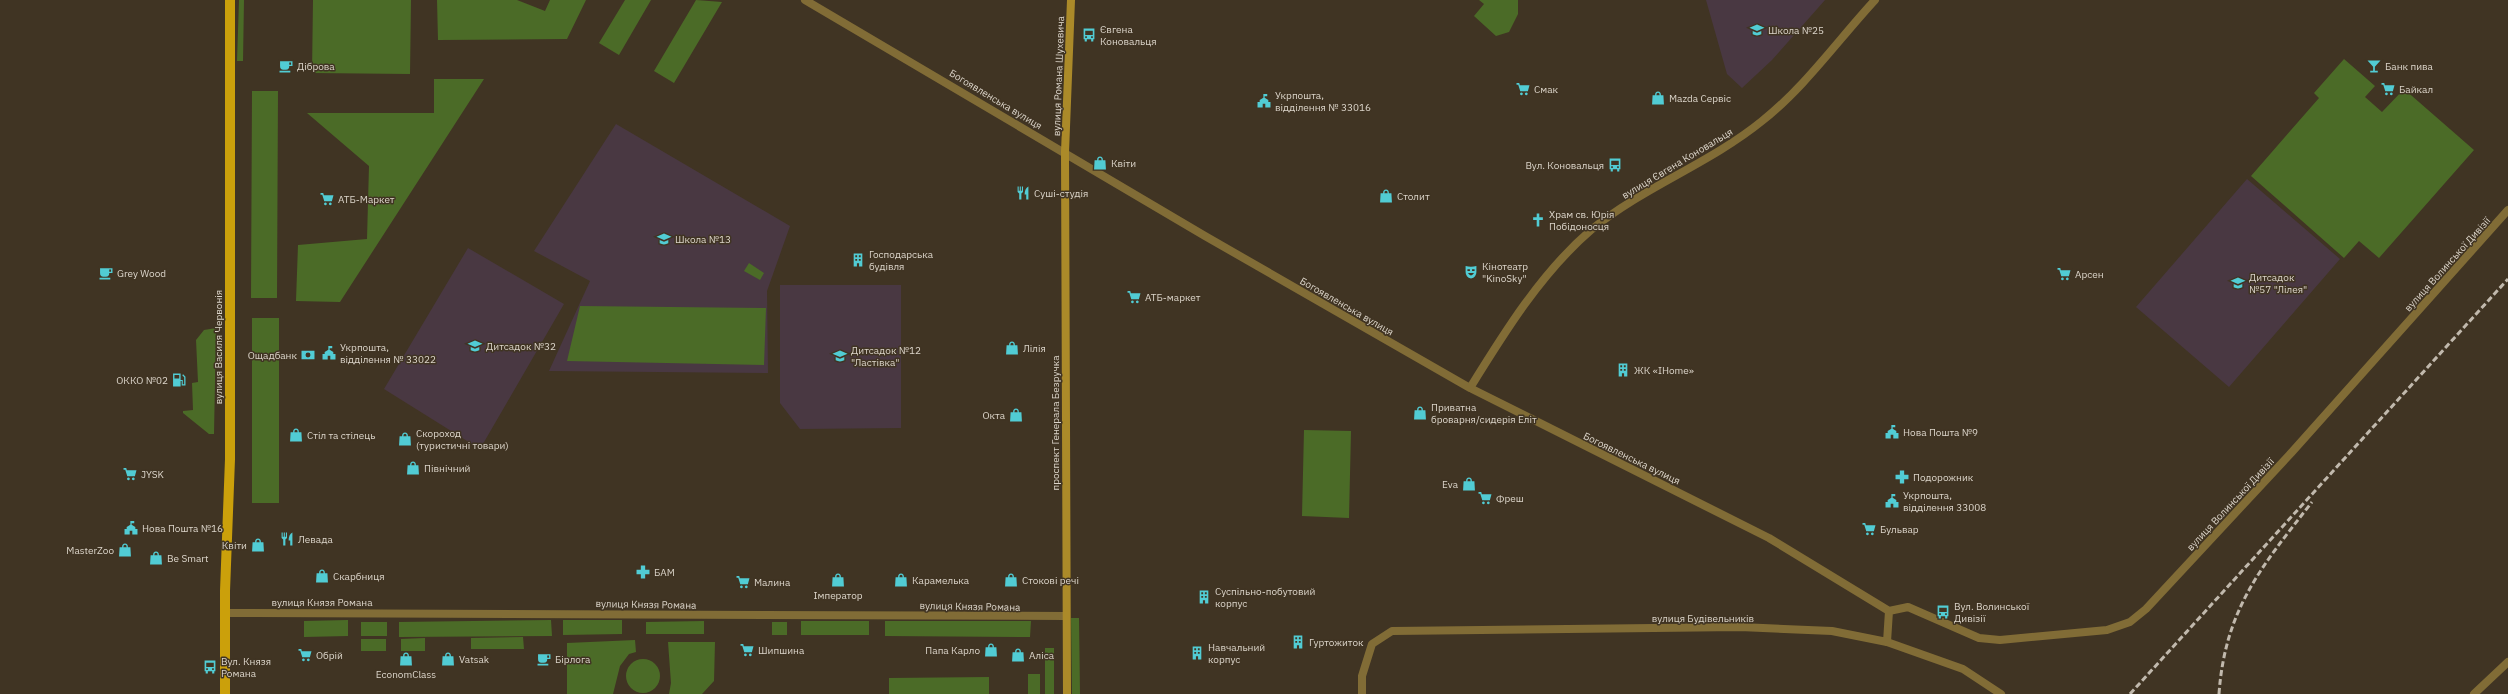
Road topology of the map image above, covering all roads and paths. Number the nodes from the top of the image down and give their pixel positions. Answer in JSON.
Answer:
{"nodes":[{"id":1,"x":230,"y":0,"type":"edge"},
{"id":2,"x":805,"y":0,"type":"edge"},
{"id":3,"x":1071,"y":0,"type":"edge"},
{"id":4,"x":1876,"y":0,"type":"edge"},
{"id":5,"x":1065,"y":152,"type":"junction"},
{"id":6,"x":2508,"y":210,"type":"edge"},
{"id":7,"x":1470,"y":388,"type":"junction"},
{"id":8,"x":225,"y":612,"type":"junction"},
{"id":9,"x":1889,"y":612,"type":"junction"},
{"id":10,"x":1066,"y":616,"type":"junction"},
{"id":11,"x":1887,"y":642,"type":"junction"},
{"id":12,"x":2508,"y":662,"type":"edge"},
{"id":13,"x":225,"y":694,"type":"edge"},
{"id":14,"x":1067,"y":694,"type":"edge"},
{"id":15,"x":1362,"y":694,"type":"edge"},
{"id":16,"x":2001,"y":694,"type":"edge"},
{"id":17,"x":2474,"y":694,"type":"edge"}],
"edges":[{"from":1,"to":8,"type":"main road","name":"вулиця Василя Червонія"},
{"from":2,"to":5,"type":"street","name":"Богоявленська вулиця"},
{"from":3,"to":5,"type":"main road","name":"вулиця Романа Шухевича"},
{"from":4,"to":7,"type":"street","name":"вулиця Євгена Коновальця"},
{"from":5,"to":7,"type":"street","name":"Богоявленська вулиця"},
{"from":5,"to":10,"type":"main road","name":"проспект Генерала Безручка"},
{"from":6,"to":9,"type":"street","name":"вулиця Волинської Дивізії"},
{"from":7,"to":9,"type":"street","name":"Богоявленська вулиця"},
{"from":8,"to":10,"type":"street","name":"вулиця Князя Романа"},
{"from":8,"to":13,"type":"main road","name":"вулиця Василя Червонія"},
{"from":9,"to":11,"type":"street"},
{"from":10,"to":14,"type":"main road","name":"проспект Генерала Безручка"},
{"from":11,"to":15,"type":"street","name":"вулиця Будівельників"},
{"from":11,"to":16,"type":"street","name":"вулиця Будівельників"},
{"from":12,"to":17,"type":"street"}]}
